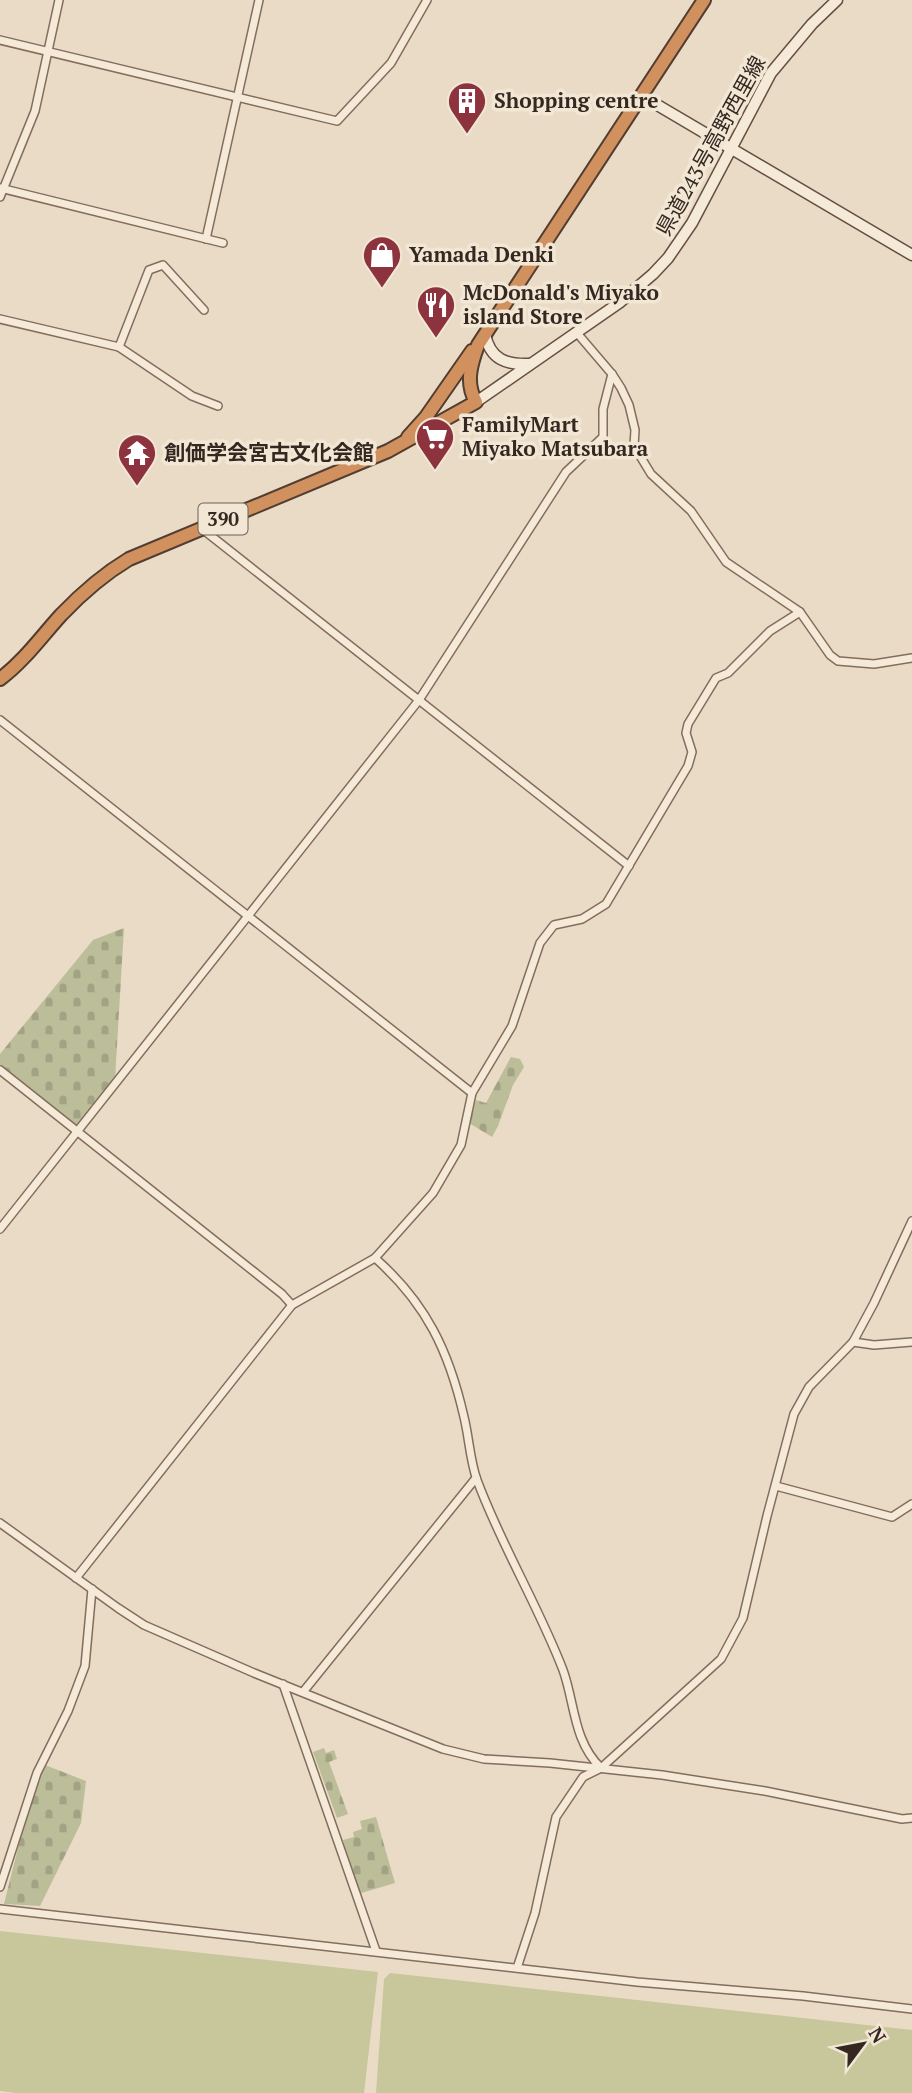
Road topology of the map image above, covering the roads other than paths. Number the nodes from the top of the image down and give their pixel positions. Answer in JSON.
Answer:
{"nodes":[{"id":1,"x":59,"y":0,"type":"edge"},
{"id":2,"x":259,"y":0,"type":"edge"},
{"id":3,"x":427,"y":0,"type":"edge"},
{"id":4,"x":704,"y":0,"type":"edge"},
{"id":5,"x":837,"y":0,"type":"edge"},
{"id":6,"x":0,"y":40,"type":"edge"},
{"id":7,"x":48,"y":52,"type":"junction"},
{"id":8,"x":642,"y":96,"type":"junction"},
{"id":9,"x":237,"y":97,"type":"junction"},
{"id":10,"x":732,"y":149,"type":"junction"},
{"id":11,"x":1,"y":191,"type":"edge"},
{"id":12,"x":206,"y":239,"type":"junction"},
{"id":13,"x":223,"y":243,"type":"dead end"},
{"id":14,"x":912,"y":255,"type":"edge"},
{"id":15,"x":204,"y":310,"type":"dead end"},
{"id":16,"x":0,"y":319,"type":"edge"},
{"id":17,"x":577,"y":333,"type":"junction"},
{"id":18,"x":481,"y":339,"type":"junction"},
{"id":19,"x":119,"y":347,"type":"junction"},
{"id":20,"x":533,"y":364,"type":"junction"},
{"id":21,"x":612,"y":374,"type":"junction"},
{"id":22,"x":476,"y":402,"type":"junction"},
{"id":23,"x":218,"y":406,"type":"dead end"},
{"id":24,"x":401,"y":445,"type":"junction"},
{"id":25,"x":201,"y":528,"type":"junction"},
{"id":26,"x":800,"y":612,"type":"junction"},
{"id":27,"x":912,"y":658,"type":"edge"},
{"id":28,"x":0,"y":679,"type":"edge"},
{"id":29,"x":419,"y":699,"type":"junction"},
{"id":30,"x":0,"y":720,"type":"edge"},
{"id":31,"x":629,"y":866,"type":"junction"},
{"id":32,"x":248,"y":915,"type":"junction"},
{"id":33,"x":0,"y":1070,"type":"edge"},
{"id":34,"x":472,"y":1093,"type":"junction"},
{"id":35,"x":77,"y":1132,"type":"junction"},
{"id":36,"x":912,"y":1221,"type":"edge"},
{"id":37,"x":0,"y":1228,"type":"edge"},
{"id":38,"x":375,"y":1258,"type":"junction"},
{"id":39,"x":292,"y":1305,"type":"junction"},
{"id":40,"x":853,"y":1342,"type":"junction"},
{"id":41,"x":912,"y":1342,"type":"edge"},
{"id":42,"x":476,"y":1478,"type":"junction"},
{"id":43,"x":776,"y":1486,"type":"junction"},
{"id":44,"x":912,"y":1504,"type":"edge"},
{"id":45,"x":0,"y":1523,"type":"edge"},
{"id":46,"x":76,"y":1578,"type":"junction"},
{"id":47,"x":92,"y":1589,"type":"junction"},
{"id":48,"x":283,"y":1684,"type":"junction"},
{"id":49,"x":303,"y":1692,"type":"junction"},
{"id":50,"x":601,"y":1768,"type":"junction"},
{"id":51,"x":912,"y":1818,"type":"edge"},
{"id":52,"x":0,"y":1887,"type":"edge"},
{"id":53,"x":0,"y":1909,"type":"edge"},
{"id":54,"x":376,"y":1951,"type":"junction"},
{"id":55,"x":517,"y":1968,"type":"junction"},
{"id":56,"x":912,"y":2009,"type":"edge"}],
"edges":[{"from":1,"to":7,"type":"street"},
{"from":2,"to":9,"type":"street"},
{"from":3,"to":9,"type":"street"},
{"from":4,"to":8,"type":"highway"},
{"from":5,"to":10,"type":"main road","name":"県道243号高野西里線"},
{"from":6,"to":7,"type":"street"},
{"from":7,"to":9,"type":"street"},
{"from":7,"to":11,"type":"street"},
{"from":8,"to":10,"type":"main road"},
{"from":8,"to":18,"type":"highway"},
{"from":9,"to":12,"type":"street"},
{"from":10,"to":14,"type":"main road"},
{"from":10,"to":17,"type":"main road","name":"県道243号高野西里線"},
{"from":11,"to":12,"type":"street"},
{"from":12,"to":13,"type":"street"},
{"from":15,"to":19,"type":"street"},
{"from":16,"to":19,"type":"street"},
{"from":17,"to":20,"type":"main road","name":"県道243号高野西里線"},
{"from":17,"to":21,"type":"street"},
{"from":18,"to":20,"type":"main road"},
{"from":18,"to":22,"type":"highway"},
{"from":18,"to":24,"type":"highway"},
{"from":19,"to":23,"type":"street"},
{"from":20,"to":22,"type":"main road","name":"県道243号高野西里線"},
{"from":21,"to":26,"type":"street"},
{"from":21,"to":29,"type":"street"},
{"from":22,"to":24,"type":"highway","number":"390"},
{"from":24,"to":25,"type":"highway","number":"390"},
{"from":25,"to":28,"type":"highway","number":"390"},
{"from":25,"to":29,"type":"street"},
{"from":26,"to":27,"type":"street"},
{"from":26,"to":31,"type":"street"},
{"from":29,"to":31,"type":"street"},
{"from":29,"to":32,"type":"street"},
{"from":30,"to":32,"type":"street"},
{"from":31,"to":34,"type":"street"},
{"from":32,"to":34,"type":"street"},
{"from":32,"to":35,"type":"street"},
{"from":33,"to":35,"type":"street"},
{"from":34,"to":38,"type":"street"},
{"from":35,"to":37,"type":"street"},
{"from":35,"to":39,"type":"street"},
{"from":36,"to":40,"type":"street"},
{"from":38,"to":39,"type":"street"},
{"from":38,"to":42,"type":"street"},
{"from":39,"to":46,"type":"street"},
{"from":40,"to":41,"type":"street"},
{"from":40,"to":43,"type":"street"},
{"from":42,"to":49,"type":"street"},
{"from":42,"to":50,"type":"street"},
{"from":43,"to":44,"type":"street"},
{"from":43,"to":50,"type":"street"},
{"from":45,"to":46,"type":"street"},
{"from":46,"to":47,"type":"street"},
{"from":47,"to":48,"type":"street"},
{"from":47,"to":52,"type":"street"},
{"from":48,"to":49,"type":"street"},
{"from":48,"to":54,"type":"street"},
{"from":49,"to":50,"type":"street"},
{"from":50,"to":51,"type":"street"},
{"from":50,"to":55,"type":"street"},
{"from":53,"to":54,"type":"street"},
{"from":54,"to":55,"type":"street"},
{"from":55,"to":56,"type":"street"}]}
